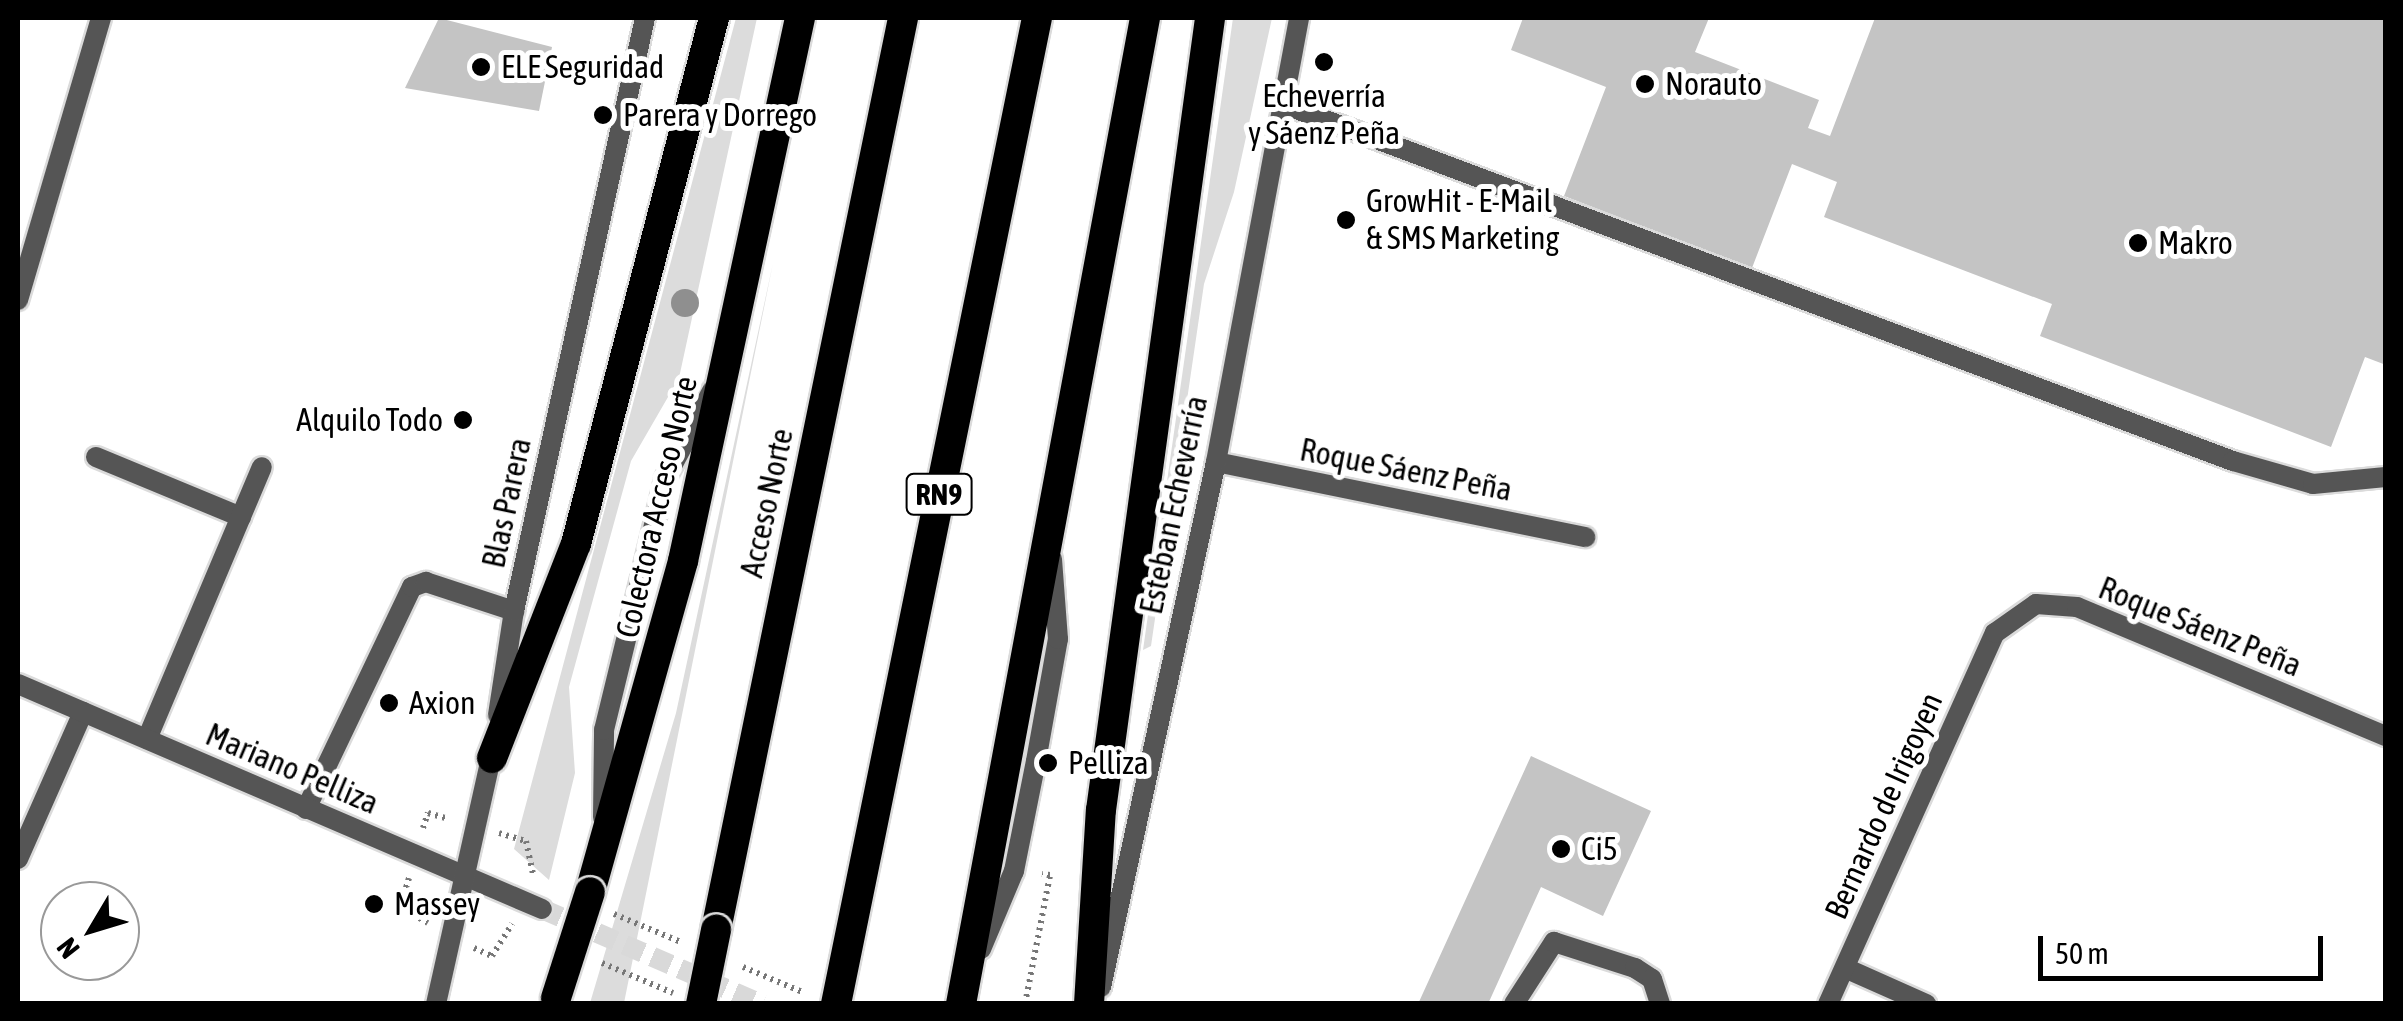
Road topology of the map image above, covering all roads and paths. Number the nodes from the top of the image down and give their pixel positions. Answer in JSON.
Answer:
{"nodes":[{"id":1,"x":100,"y":18,"type":"edge"},
{"id":2,"x":645,"y":18,"type":"edge"},
{"id":3,"x":714,"y":18,"type":"edge"},
{"id":4,"x":800,"y":18,"type":"edge"},
{"id":5,"x":903,"y":18,"type":"edge"},
{"id":6,"x":1037,"y":18,"type":"edge"},
{"id":7,"x":1145,"y":18,"type":"edge"},
{"id":8,"x":1210,"y":18,"type":"edge"},
{"id":9,"x":1300,"y":18,"type":"edge"},
{"id":10,"x":1283,"y":104,"type":"junction"},
{"id":11,"x":18,"y":300,"type":"edge"},
{"id":12,"x":96,"y":457,"type":"dead end"},
{"id":13,"x":1216,"y":462,"type":"junction"},
{"id":14,"x":262,"y":468,"type":"dead end"},
{"id":15,"x":2386,"y":477,"type":"edge"},
{"id":16,"x":241,"y":517,"type":"junction"},
{"id":17,"x":1585,"y":536,"type":"dead end"},
{"id":18,"x":514,"y":611,"type":"junction"},
{"id":19,"x":1995,"y":633,"type":"joint"},
{"id":20,"x":18,"y":684,"type":"edge"},
{"id":21,"x":83,"y":712,"type":"junction"},
{"id":22,"x":2386,"y":736,"type":"edge"},
{"id":23,"x":147,"y":739,"type":"junction"},
{"id":24,"x":492,"y":758,"type":"junction"},
{"id":25,"x":306,"y":809,"type":"junction"},
{"id":26,"x":18,"y":860,"type":"edge"},
{"id":27,"x":1028,"y":871,"type":"dead end"},
{"id":28,"x":463,"y":876,"type":"junction"},
{"id":29,"x":542,"y":910,"type":"tunnel mouth"},
{"id":30,"x":1844,"y":968,"type":"junction"},
{"id":31,"x":962,"y":998,"type":"edge"},
{"id":32,"x":555,"y":1001,"type":"edge"},
{"id":33,"x":436,"y":1004,"type":"edge"},
{"id":34,"x":701,"y":1004,"type":"edge"},
{"id":35,"x":836,"y":1004,"type":"edge"},
{"id":36,"x":1025,"y":1004,"type":"edge"},
{"id":37,"x":1089,"y":1004,"type":"edge"},
{"id":38,"x":1097,"y":1004,"type":"edge"},
{"id":39,"x":1514,"y":1004,"type":"edge"},
{"id":40,"x":1660,"y":1004,"type":"edge"},
{"id":41,"x":1828,"y":1004,"type":"edge"},
{"id":42,"x":1926,"y":1004,"type":"edge"}],
"edges":[{"from":1,"to":11,"type":"street"},
{"from":2,"to":18,"type":"street","name":"Blas Parera"},
{"from":3,"to":24,"type":"highway"},
{"from":4,"to":32,"type":"highway","name":"Colectora Acceso Norte","bridge":true},
{"from":5,"to":34,"type":"highway","name":"Acceso Norte","bridge":true},
{"from":6,"to":35,"type":"highway","number":"RN9"},
{"from":7,"to":31,"type":"highway"},
{"from":8,"to":37,"type":"highway"},
{"from":9,"to":10,"type":"street","name":"Esteban Echeverría"},
{"from":10,"to":13,"type":"street","name":"Esteban Echeverría"},
{"from":10,"to":15,"type":"street"},
{"from":12,"to":16,"type":"street"},
{"from":13,"to":17,"type":"street","name":"Roque Sáenz Peña"},
{"from":13,"to":38,"type":"street","name":"Esteban Echeverría"},
{"from":14,"to":16,"type":"street"},
{"from":16,"to":23,"type":"street"},
{"from":18,"to":24,"type":"street","name":"Blas Parera"},
{"from":18,"to":25,"type":"street"},
{"from":19,"to":22,"type":"street","name":"Roque Sáenz Peña"},
{"from":19,"to":30,"type":"street","name":"Bernardo de Irigoyen"},
{"from":20,"to":21,"type":"street","name":"Mariano Pelliza"},
{"from":21,"to":23,"type":"street","name":"Mariano Pelliza"},
{"from":21,"to":26,"type":"street"},
{"from":23,"to":25,"type":"street","name":"Mariano Pelliza"},
{"from":24,"to":28,"type":"street","name":"Blas Parera"},
{"from":25,"to":28,"type":"street","name":"Mariano Pelliza"},
{"from":27,"to":36,"type":"path"},
{"from":28,"to":29,"type":"street","name":"Mariano Pelliza"},
{"from":28,"to":33,"type":"street","name":"Blas Parera"},
{"from":30,"to":41,"type":"street","name":"Bernardo de Irigoyen"},
{"from":30,"to":42,"type":"street"},
{"from":39,"to":40,"type":"street"}]}
